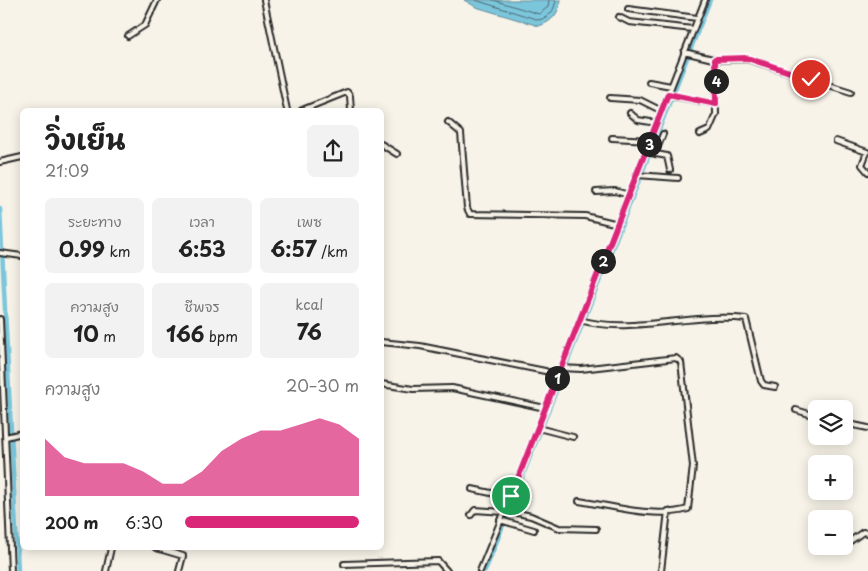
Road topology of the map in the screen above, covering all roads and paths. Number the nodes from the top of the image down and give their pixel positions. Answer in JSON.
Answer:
{"nodes":[{"id":1,"x":157,"y":0,"type":"edge"},
{"id":2,"x":264,"y":0,"type":"edge"},
{"id":3,"x":705,"y":0,"type":"edge"},
{"id":4,"x":628,"y":9,"type":"dead end"},
{"id":5,"x":619,"y":17,"type":"dead end"},
{"id":6,"x":697,"y":18,"type":"junction"},
{"id":7,"x":693,"y":29,"type":"junction"},
{"id":8,"x":128,"y":36,"type":"dead end"},
{"id":9,"x":687,"y":54,"type":"junction"},
{"id":10,"x":715,"y":59,"type":"junction"},
{"id":11,"x":649,"y":82,"type":"dead end"},
{"id":12,"x":671,"y":86,"type":"junction"},
{"id":13,"x":851,"y":92,"type":"dead end"},
{"id":14,"x":671,"y":95,"type":"junction"},
{"id":15,"x":610,"y":98,"type":"dead end"},
{"id":16,"x":716,"y":104,"type":"junction"},
{"id":17,"x":288,"y":108,"type":"edge"},
{"id":18,"x":307,"y":108,"type":"edge"},
{"id":19,"x":352,"y":108,"type":"edge"},
{"id":20,"x":662,"y":111,"type":"junction"},
{"id":21,"x":630,"y":113,"type":"dead end"},
{"id":22,"x":448,"y":122,"type":"dead end"},
{"id":23,"x":657,"y":123,"type":"junction"},
{"id":24,"x":663,"y":134,"type":"dead end"},
{"id":25,"x":700,"y":134,"type":"dead end"},
{"id":26,"x":612,"y":138,"type":"dead end"},
{"id":27,"x":650,"y":140,"type":"junction"},
{"id":28,"x":836,"y":141,"type":"dead end"},
{"id":29,"x":384,"y":146,"type":"edge"},
{"id":30,"x":645,"y":152,"type":"junction"},
{"id":31,"x":397,"y":154,"type":"dead end"},
{"id":32,"x":655,"y":154,"type":"junction"},
{"id":33,"x":20,"y":157,"type":"edge"},
{"id":34,"x":1,"y":161,"type":"edge"},
{"id":35,"x":670,"y":170,"type":"dead end"},
{"id":36,"x":868,"y":172,"type":"edge"},
{"id":37,"x":637,"y":175,"type":"junction"},
{"id":38,"x":678,"y":178,"type":"dead end"},
{"id":39,"x":596,"y":192,"type":"dead end"},
{"id":40,"x":629,"y":195,"type":"junction"},
{"id":41,"x":618,"y":224,"type":"junction"},
{"id":42,"x":0,"y":253,"type":"edge"},
{"id":43,"x":20,"y":256,"type":"edge"},
{"id":44,"x":0,"y":319,"type":"edge"},
{"id":45,"x":583,"y":321,"type":"junction"},
{"id":46,"x":384,"y":342,"type":"edge"},
{"id":47,"x":562,"y":368,"type":"junction"},
{"id":48,"x":558,"y":376,"type":"junction"},
{"id":49,"x":384,"y":384,"type":"edge"},
{"id":50,"x":775,"y":387,"type":"dead end"},
{"id":51,"x":545,"y":408,"type":"junction"},
{"id":52,"x":796,"y":410,"type":"dead end"},
{"id":53,"x":808,"y":414,"type":"edge"},
{"id":54,"x":853,"y":425,"type":"edge"},
{"id":55,"x":539,"y":428,"type":"junction"},
{"id":56,"x":868,"y":428,"type":"edge"},
{"id":57,"x":20,"y":434,"type":"edge"},
{"id":58,"x":8,"y":437,"type":"junction"},
{"id":59,"x":573,"y":437,"type":"dead end"},
{"id":60,"x":472,"y":489,"type":"dead end"},
{"id":61,"x":510,"y":497,"type":"junction"},
{"id":62,"x":579,"y":500,"type":"dead end"},
{"id":63,"x":507,"y":511,"type":"junction"},
{"id":64,"x":668,"y":511,"type":"junction"},
{"id":65,"x":471,"y":514,"type":"dead end"},
{"id":66,"x":0,"y":517,"type":"edge"},
{"id":67,"x":7,"y":520,"type":"junction"},
{"id":68,"x":500,"y":520,"type":"junction"},
{"id":69,"x":596,"y":529,"type":"dead end"},
{"id":70,"x":534,"y":530,"type":"dead end"},
{"id":71,"x":868,"y":533,"type":"edge"},
{"id":72,"x":853,"y":539,"type":"edge"},
{"id":73,"x":111,"y":550,"type":"edge"},
{"id":74,"x":162,"y":550,"type":"edge"},
{"id":75,"x":344,"y":564,"type":"dead end"},
{"id":76,"x":11,"y":571,"type":"edge"},
{"id":77,"x":106,"y":571,"type":"edge"},
{"id":78,"x":180,"y":571,"type":"edge"},
{"id":79,"x":447,"y":571,"type":"edge"},
{"id":80,"x":480,"y":571,"type":"edge"},
{"id":81,"x":661,"y":571,"type":"edge"}],
"edges":[{"from":1,"to":8,"type":"street"},
{"from":2,"to":17,"type":"street"},
{"from":3,"to":6,"type":"street"},
{"from":4,"to":6,"type":"street"},
{"from":5,"to":7,"type":"street"},
{"from":6,"to":7,"type":"street"},
{"from":7,"to":9,"type":"street"},
{"from":9,"to":10,"type":"street"},
{"from":9,"to":12,"type":"street"},
{"from":10,"to":13,"type":"street"},
{"from":10,"to":16,"type":"street"},
{"from":11,"to":12,"type":"street"},
{"from":12,"to":14,"type":"street"},
{"from":14,"to":16,"type":"street"},
{"from":14,"to":20,"type":"street"},
{"from":15,"to":20,"type":"street"},
{"from":16,"to":25,"type":"street"},
{"from":18,"to":19,"type":"street"},
{"from":20,"to":23,"type":"street"},
{"from":21,"to":23,"type":"street"},
{"from":22,"to":41,"type":"street"},
{"from":23,"to":27,"type":"street"},
{"from":24,"to":32,"type":"street"},
{"from":26,"to":27,"type":"street"},
{"from":27,"to":30,"type":"street"},
{"from":28,"to":36,"type":"street"},
{"from":29,"to":31,"type":"street"},
{"from":30,"to":32,"type":"street"},
{"from":30,"to":37,"type":"street"},
{"from":32,"to":35,"type":"street"},
{"from":33,"to":34,"type":"street"},
{"from":37,"to":38,"type":"street"},
{"from":37,"to":40,"type":"street"},
{"from":39,"to":40,"type":"street"},
{"from":40,"to":41,"type":"street"},
{"from":41,"to":45,"type":"street"},
{"from":42,"to":43,"type":"street"},
{"from":44,"to":58,"type":"street"},
{"from":45,"to":47,"type":"street"},
{"from":45,"to":50,"type":"street"},
{"from":46,"to":48,"type":"street"},
{"from":47,"to":48,"type":"street"},
{"from":47,"to":64,"type":"street"},
{"from":48,"to":51,"type":"street"},
{"from":49,"to":51,"type":"street"},
{"from":51,"to":55,"type":"street"},
{"from":52,"to":53,"type":"street"},
{"from":54,"to":56,"type":"street"},
{"from":55,"to":59,"type":"street"},
{"from":55,"to":61,"type":"street"},
{"from":57,"to":58,"type":"street"},
{"from":58,"to":67,"type":"street"},
{"from":60,"to":61,"type":"street"},
{"from":61,"to":63,"type":"street"},
{"from":62,"to":64,"type":"street"},
{"from":63,"to":65,"type":"street"},
{"from":63,"to":68,"type":"street"},
{"from":63,"to":69,"type":"street"},
{"from":64,"to":81,"type":"street"},
{"from":66,"to":67,"type":"street"},
{"from":67,"to":76,"type":"street"},
{"from":68,"to":70,"type":"street"},
{"from":68,"to":80,"type":"street"},
{"from":71,"to":72,"type":"street"},
{"from":73,"to":77,"type":"street"},
{"from":74,"to":78,"type":"street"},
{"from":75,"to":79,"type":"street"}]}
